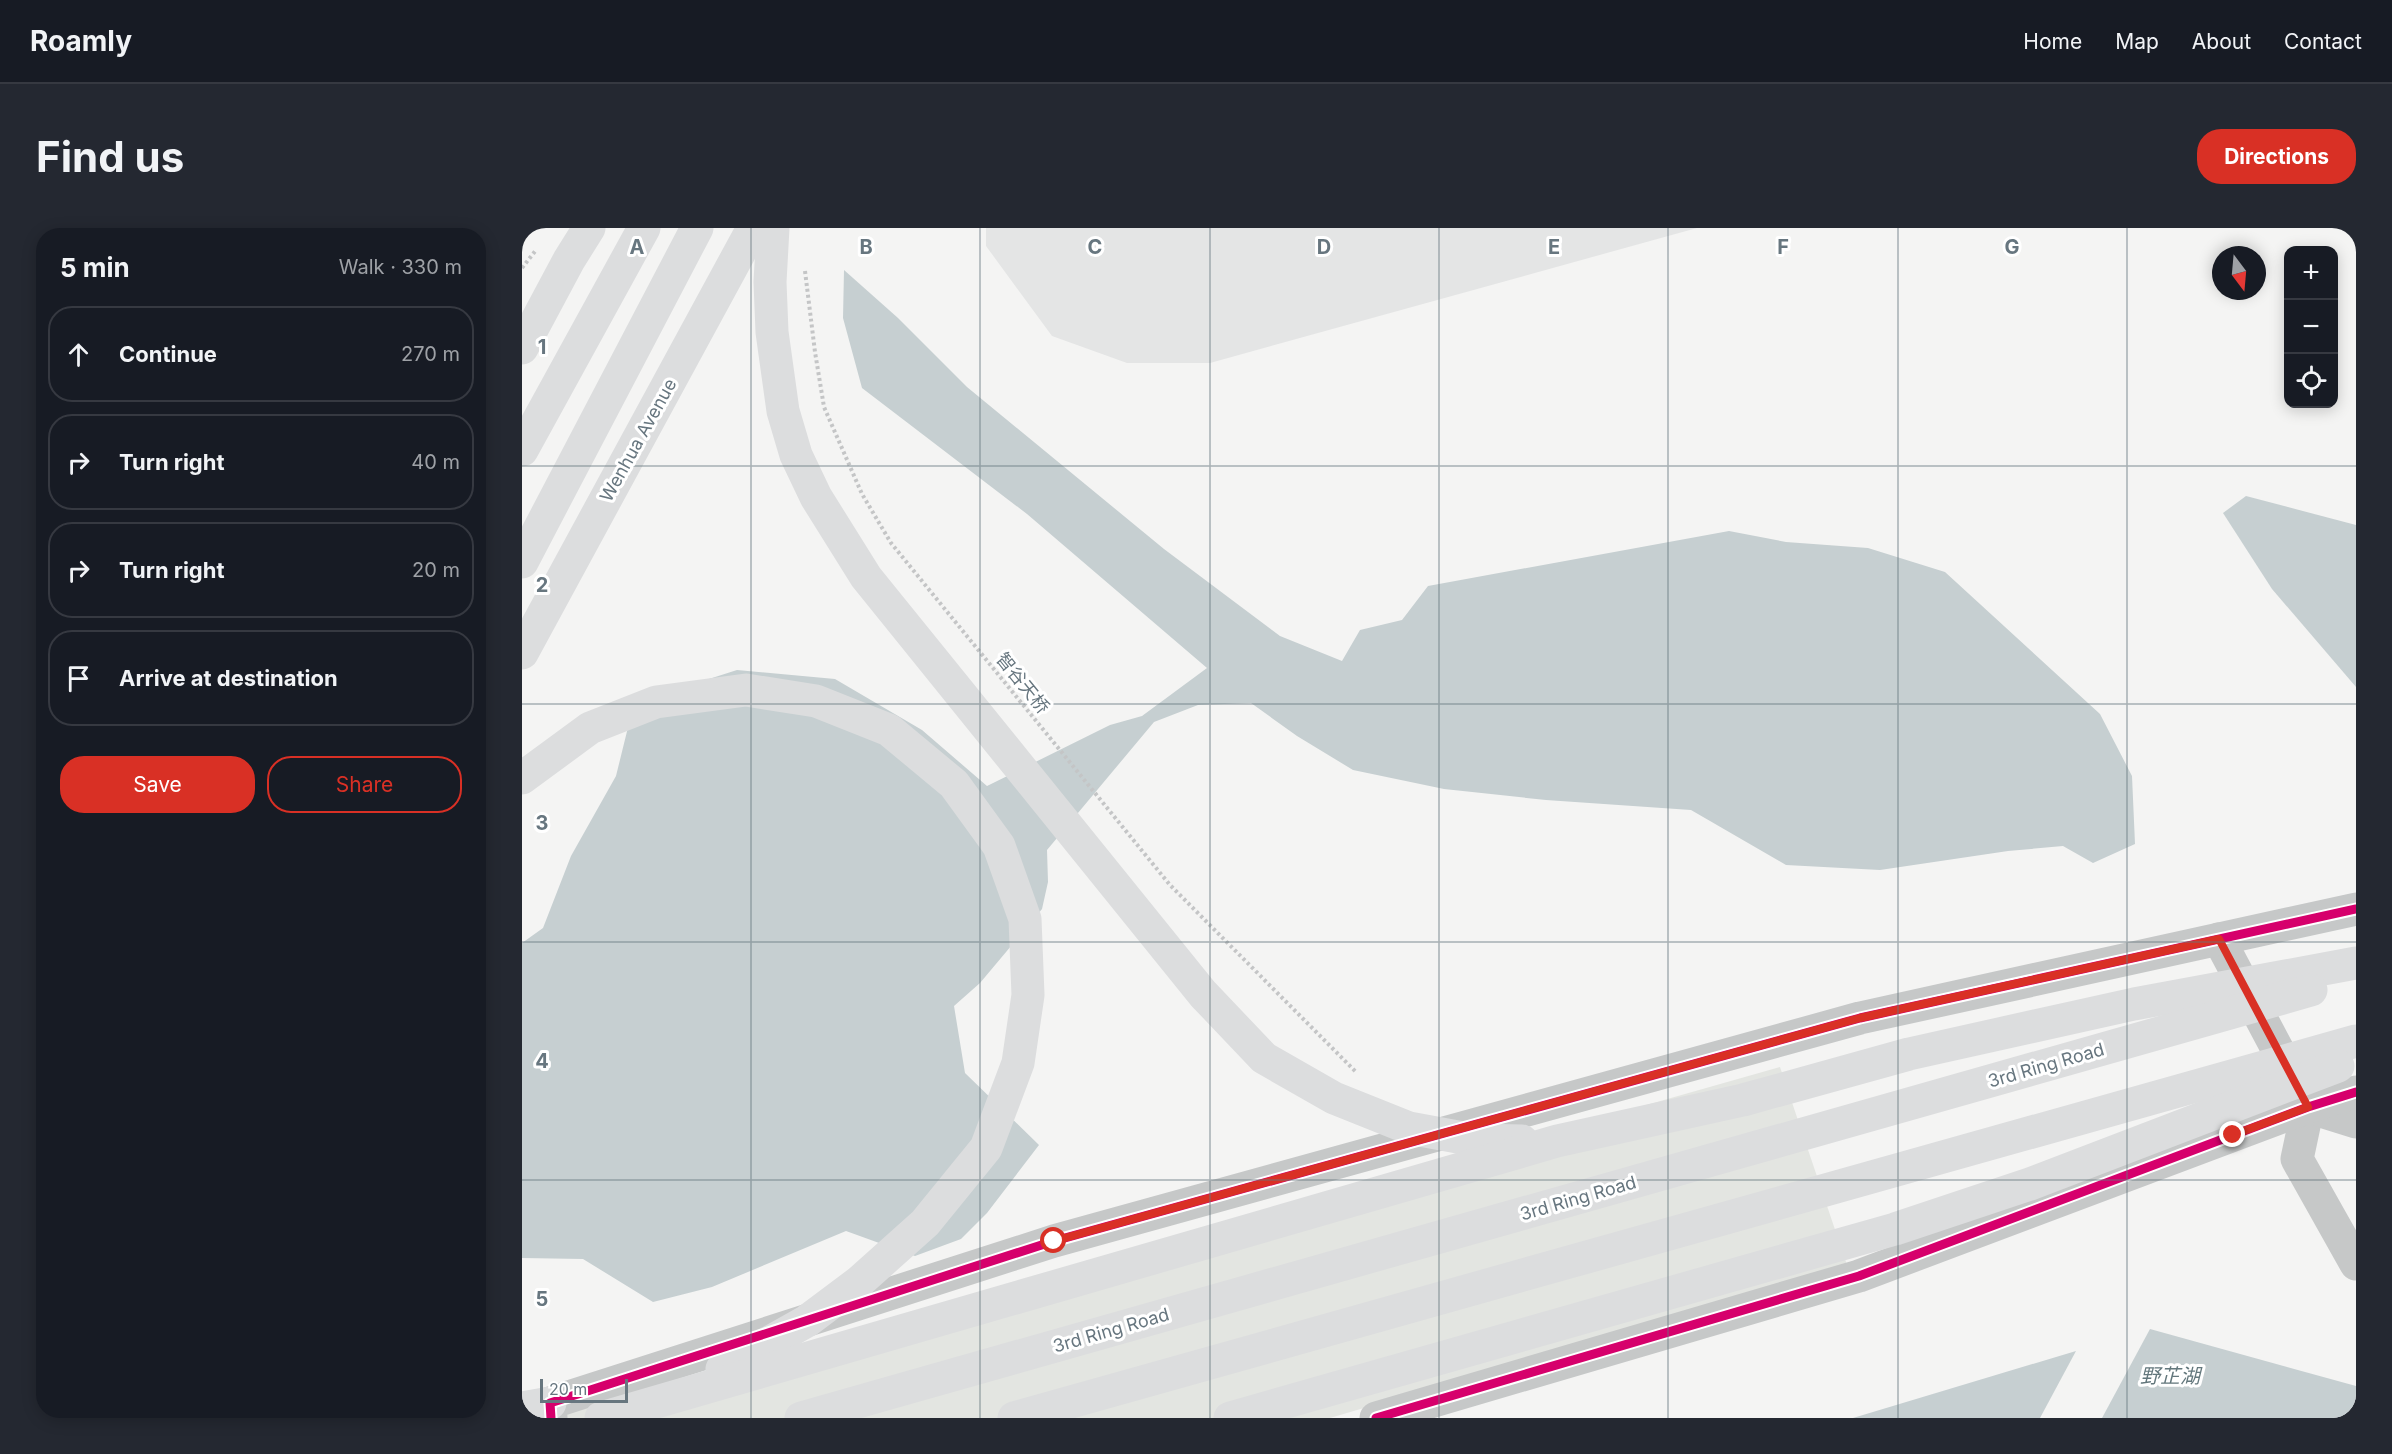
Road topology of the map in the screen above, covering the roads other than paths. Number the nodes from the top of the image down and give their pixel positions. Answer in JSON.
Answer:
{"nodes":[{"id":1,"x":589,"y":228,"type":"edge"},
{"id":2,"x":644,"y":228,"type":"edge"},
{"id":3,"x":697,"y":228,"type":"edge"},
{"id":4,"x":753,"y":228,"type":"edge"},
{"id":5,"x":773,"y":228,"type":"edge"},
{"id":6,"x":569,"y":260,"type":"junction"},
{"id":7,"x":522,"y":320,"type":"edge"},
{"id":8,"x":522,"y":348,"type":"edge"},
{"id":9,"x":522,"y":450,"type":"edge"},
{"id":10,"x":522,"y":561,"type":"edge"},
{"id":11,"x":522,"y":653,"type":"edge"},
{"id":12,"x":522,"y":778,"type":"edge"},
{"id":13,"x":2356,"y":909,"type":"edge"},
{"id":14,"x":2219,"y":939,"type":"junction"},
{"id":15,"x":2356,"y":963,"type":"edge"},
{"id":16,"x":2356,"y":978,"type":"edge"},
{"id":17,"x":2356,"y":1041,"type":"edge"},
{"id":18,"x":2356,"y":1059,"type":"edge"},
{"id":19,"x":2356,"y":1092,"type":"edge"},
{"id":20,"x":2308,"y":1107,"type":"junction"},
{"id":21,"x":2356,"y":1122,"type":"edge"},
{"id":22,"x":2233,"y":1135,"type":"junction"},
{"id":23,"x":1557,"y":1142,"type":"junction"},
{"id":24,"x":2297,"y":1159,"type":"junction"},
{"id":25,"x":2356,"y":1264,"type":"edge"},
{"id":26,"x":807,"y":1321,"type":"junction"},
{"id":27,"x":1329,"y":1391,"type":"junction"},
{"id":28,"x":676,"y":1395,"type":"junction"},
{"id":29,"x":541,"y":1410,"type":"edge"},
{"id":30,"x":601,"y":1418,"type":"edge"},
{"id":31,"x":801,"y":1418,"type":"edge"},
{"id":32,"x":1014,"y":1418,"type":"edge"},
{"id":33,"x":1230,"y":1418,"type":"edge"},
{"id":34,"x":1287,"y":1418,"type":"edge"},
{"id":35,"x":1376,"y":1418,"type":"edge"}],
"edges":[{"from":1,"to":6,"type":"main road"},
{"from":2,"to":9,"type":"main road"},
{"from":3,"to":10,"type":"main road"},
{"from":4,"to":11,"type":"main road","name":"Wenhua Avenue"},
{"from":5,"to":23,"type":"main road"},
{"from":6,"to":7,"type":"main road"},
{"from":6,"to":8,"type":"main road"},
{"from":12,"to":26,"type":"main road"},
{"from":13,"to":14,"type":"street"},
{"from":14,"to":20,"type":"street"},
{"from":14,"to":26,"type":"street"},
{"from":15,"to":23,"type":"main road"},
{"from":16,"to":31,"type":"main road","name":"3rd Ring Road"},
{"from":17,"to":32,"type":"main road"},
{"from":18,"to":27,"type":"main road"},
{"from":19,"to":20,"type":"street"},
{"from":20,"to":21,"type":"street"},
{"from":20,"to":22,"type":"street"},
{"from":20,"to":24,"type":"street"},
{"from":22,"to":24,"type":"street"},
{"from":22,"to":35,"type":"street"},
{"from":23,"to":28,"type":"main road"},
{"from":24,"to":25,"type":"street"},
{"from":26,"to":28,"type":"main road"},
{"from":26,"to":29,"type":"street"},
{"from":27,"to":33,"type":"main road"},
{"from":27,"to":34,"type":"main road"},
{"from":28,"to":30,"type":"main road"}]}
